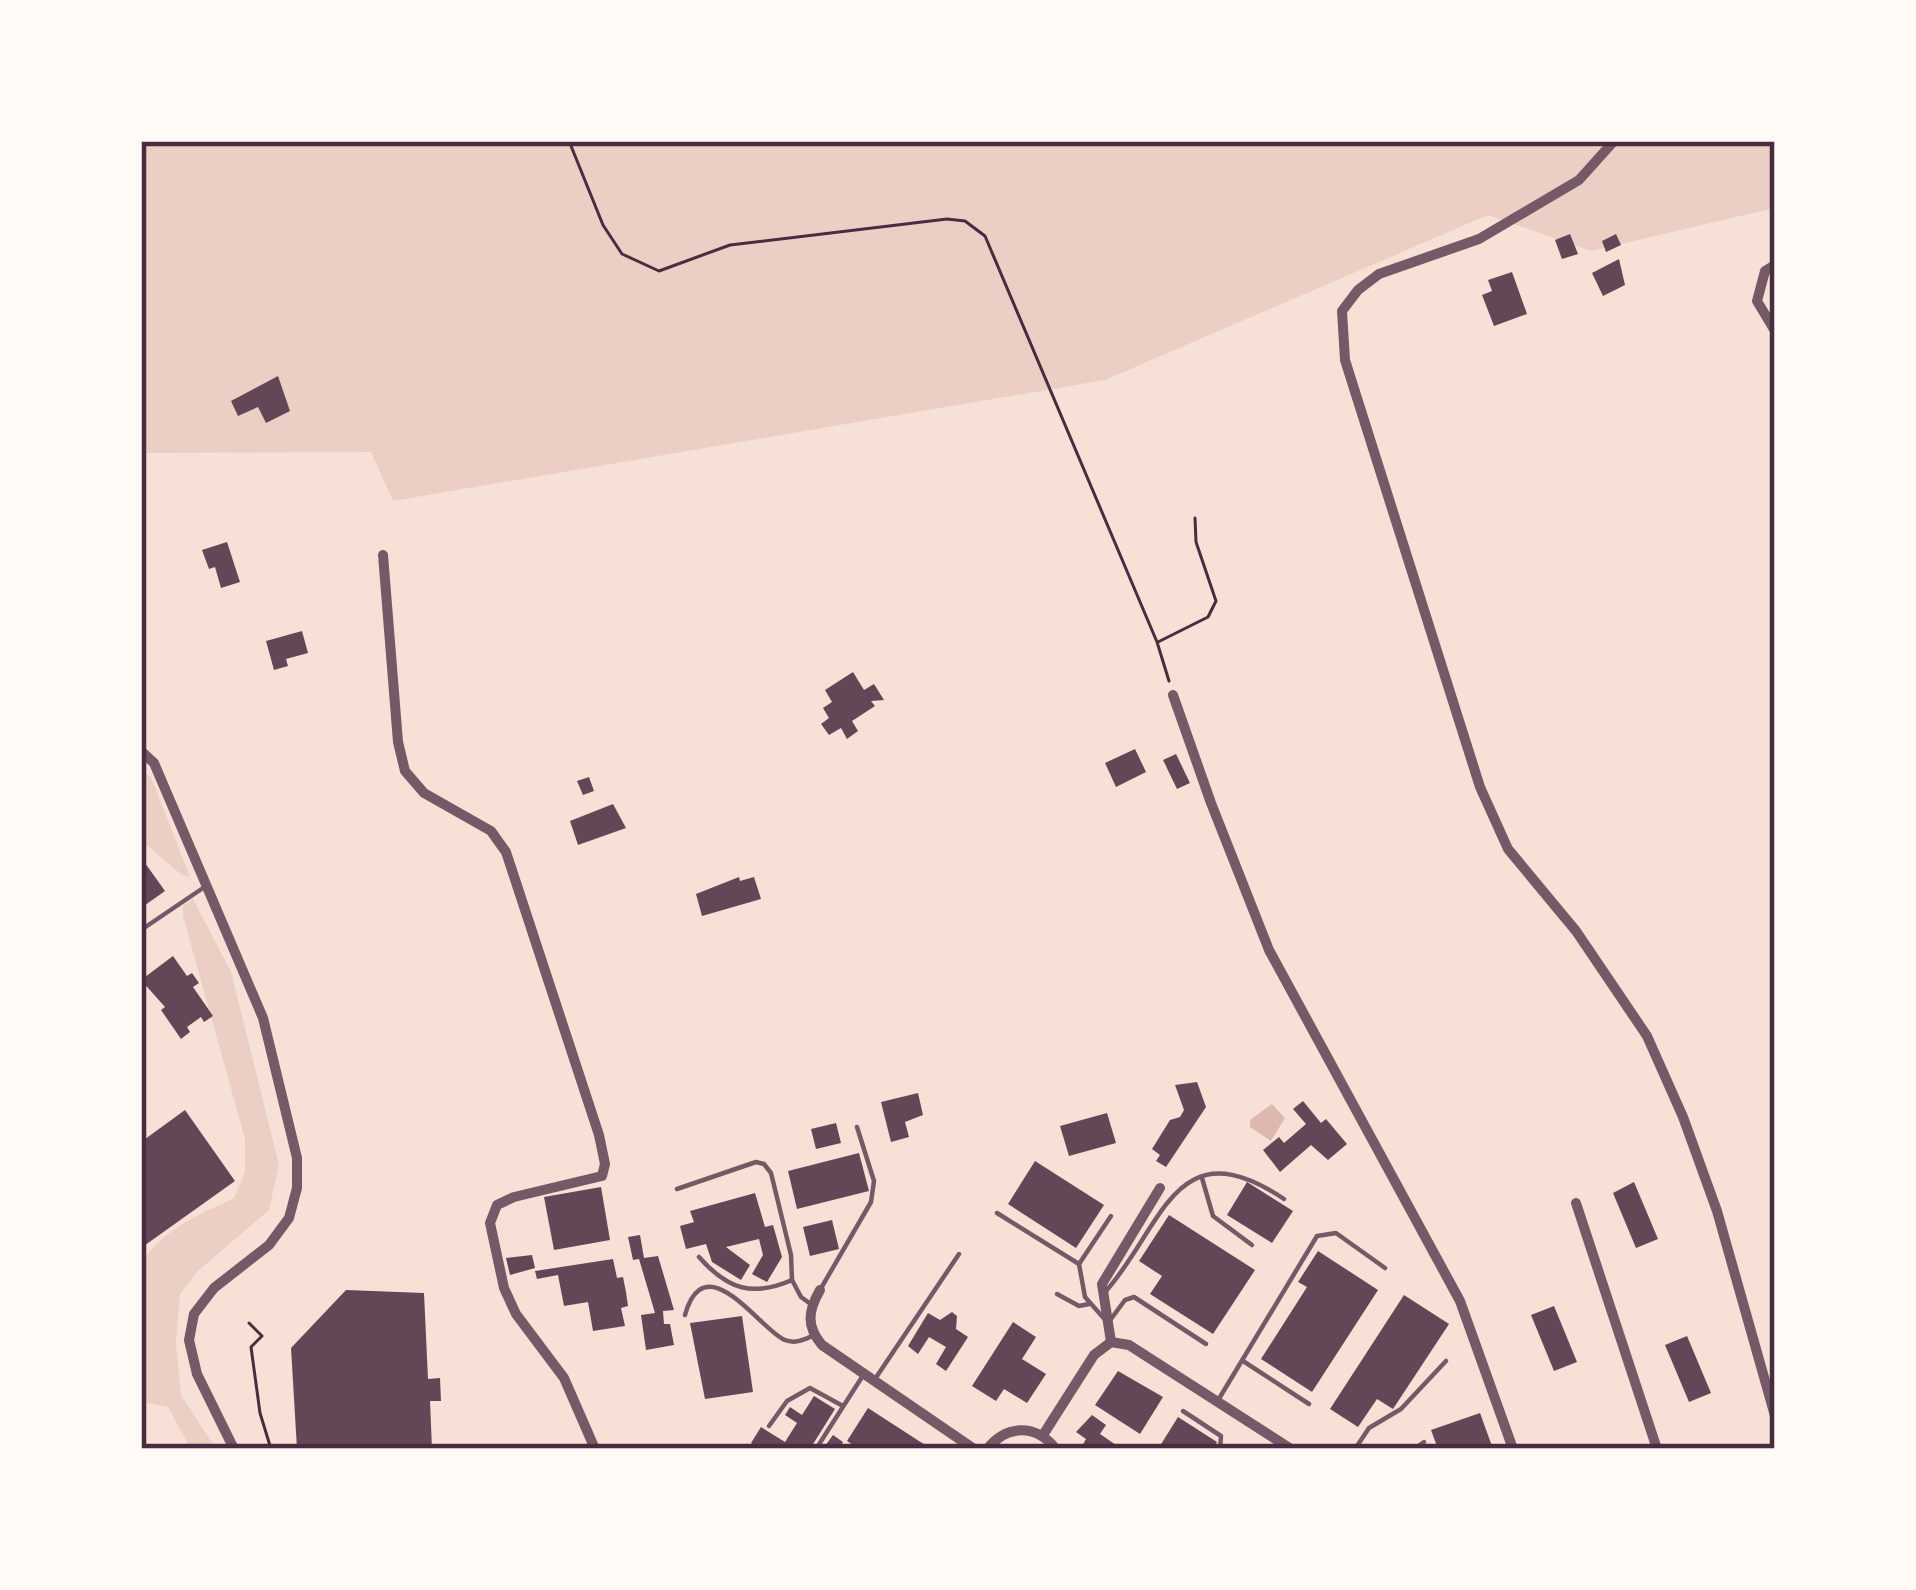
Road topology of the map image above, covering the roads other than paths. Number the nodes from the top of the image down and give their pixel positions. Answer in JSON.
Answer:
{"nodes":[{"id":1,"x":1614,"y":141,"type":"edge"},
{"id":2,"x":1775,"y":265,"type":"edge"},
{"id":3,"x":1775,"y":331,"type":"edge"},
{"id":4,"x":383,"y":555,"type":"dead end"},
{"id":5,"x":1174,"y":694,"type":"road end"},
{"id":6,"x":141,"y":751,"type":"edge"},
{"id":7,"x":206,"y":886,"type":"junction"},
{"id":8,"x":141,"y":930,"type":"edge"},
{"id":9,"x":857,"y":1127,"type":"dead end"},
{"id":10,"x":1202,"y":1178,"type":"junction"},
{"id":11,"x":1160,"y":1188,"type":"dead end"},
{"id":12,"x":677,"y":1189,"type":"dead end"},
{"id":13,"x":1284,"y":1199,"type":"dead end"},
{"id":14,"x":1576,"y":1203,"type":"dead end"},
{"id":15,"x":997,"y":1213,"type":"dead end"},
{"id":16,"x":1111,"y":1216,"type":"dead end"},
{"id":17,"x":1152,"y":1222,"type":"junction"},
{"id":18,"x":1160,"y":1228,"type":"dead end"},
{"id":19,"x":1252,"y":1245,"type":"dead end"},
{"id":20,"x":959,"y":1254,"type":"dead end"},
{"id":21,"x":699,"y":1257,"type":"dead end"},
{"id":22,"x":1079,"y":1264,"type":"junction"},
{"id":23,"x":1385,"y":1268,"type":"dead end"},
{"id":24,"x":792,"y":1280,"type":"junction"},
{"id":25,"x":820,"y":1290,"type":"joint"},
{"id":26,"x":1057,"y":1294,"type":"dead end"},
{"id":27,"x":1102,"y":1295,"type":"junction"},
{"id":28,"x":1089,"y":1304,"type":"junction"},
{"id":29,"x":812,"y":1305,"type":"junction"},
{"id":30,"x":685,"y":1315,"type":"dead end"},
{"id":31,"x":1108,"y":1323,"type":"junction"},
{"id":32,"x":814,"y":1335,"type":"junction"},
{"id":33,"x":1112,"y":1342,"type":"junction"},
{"id":34,"x":1206,"y":1344,"type":"dead end"},
{"id":35,"x":1243,"y":1361,"type":"junction"},
{"id":36,"x":1446,"y":1361,"type":"dead end"},
{"id":37,"x":870,"y":1376,"type":"junction"},
{"id":38,"x":1217,"y":1402,"type":"junction"},
{"id":39,"x":1309,"y":1404,"type":"dead end"},
{"id":40,"x":843,"y":1406,"type":"junction"},
{"id":41,"x":1183,"y":1411,"type":"dead end"},
{"id":42,"x":1775,"y":1416,"type":"edge"},
{"id":43,"x":769,"y":1426,"type":"dead end"},
{"id":44,"x":1043,"y":1436,"type":"junction"},
{"id":45,"x":1424,"y":1442,"type":"dead end"},
{"id":46,"x":234,"y":1449,"type":"edge"},
{"id":47,"x":595,"y":1449,"type":"edge"},
{"id":48,"x":816,"y":1449,"type":"edge"},
{"id":49,"x":974,"y":1449,"type":"edge"},
{"id":50,"x":986,"y":1449,"type":"edge"},
{"id":51,"x":1056,"y":1449,"type":"edge"},
{"id":52,"x":1220,"y":1449,"type":"edge"},
{"id":53,"x":1291,"y":1449,"type":"edge"},
{"id":54,"x":1355,"y":1449,"type":"edge"},
{"id":55,"x":1414,"y":1449,"type":"edge"},
{"id":56,"x":1513,"y":1449,"type":"edge"},
{"id":57,"x":1658,"y":1449,"type":"edge"}],
"edges":[{"from":1,"to":42,"type":"street"},
{"from":2,"to":3,"type":"street"},
{"from":4,"to":47,"type":"street"},
{"from":5,"to":56,"type":"street"},
{"from":6,"to":7,"type":"street"},
{"from":7,"to":8,"type":"lane"},
{"from":7,"to":46,"type":"street"},
{"from":9,"to":25,"type":"lane"},
{"from":10,"to":13,"type":"lane"},
{"from":10,"to":17,"type":"lane"},
{"from":10,"to":19,"type":"lane"},
{"from":11,"to":27,"type":"street"},
{"from":12,"to":24,"type":"lane"},
{"from":14,"to":57,"type":"street"},
{"from":15,"to":22,"type":"lane"},
{"from":16,"to":22,"type":"lane"},
{"from":17,"to":18,"type":"lane"},
{"from":17,"to":27,"type":"lane"},
{"from":20,"to":37,"type":"lane"},
{"from":21,"to":24,"type":"lane"},
{"from":22,"to":28,"type":"lane"},
{"from":23,"to":35,"type":"lane"},
{"from":24,"to":29,"type":"lane"},
{"from":25,"to":29,"type":"street"},
{"from":26,"to":28,"type":"lane"},
{"from":27,"to":31,"type":"street"},
{"from":28,"to":31,"type":"lane"},
{"from":29,"to":32,"type":"street"},
{"from":30,"to":32,"type":"lane"},
{"from":31,"to":33,"type":"street"},
{"from":31,"to":34,"type":"lane"},
{"from":32,"to":37,"type":"street"},
{"from":33,"to":38,"type":"street"},
{"from":33,"to":44,"type":"street"},
{"from":35,"to":38,"type":"lane"},
{"from":35,"to":39,"type":"lane"},
{"from":36,"to":54,"type":"lane"},
{"from":37,"to":40,"type":"lane"},
{"from":37,"to":49,"type":"street"},
{"from":38,"to":53,"type":"street"},
{"from":40,"to":43,"type":"lane"},
{"from":40,"to":48,"type":"lane"},
{"from":41,"to":52,"type":"lane"},
{"from":44,"to":50,"type":"street"},
{"from":44,"to":51,"type":"street"},
{"from":45,"to":55,"type":"lane"}]}
